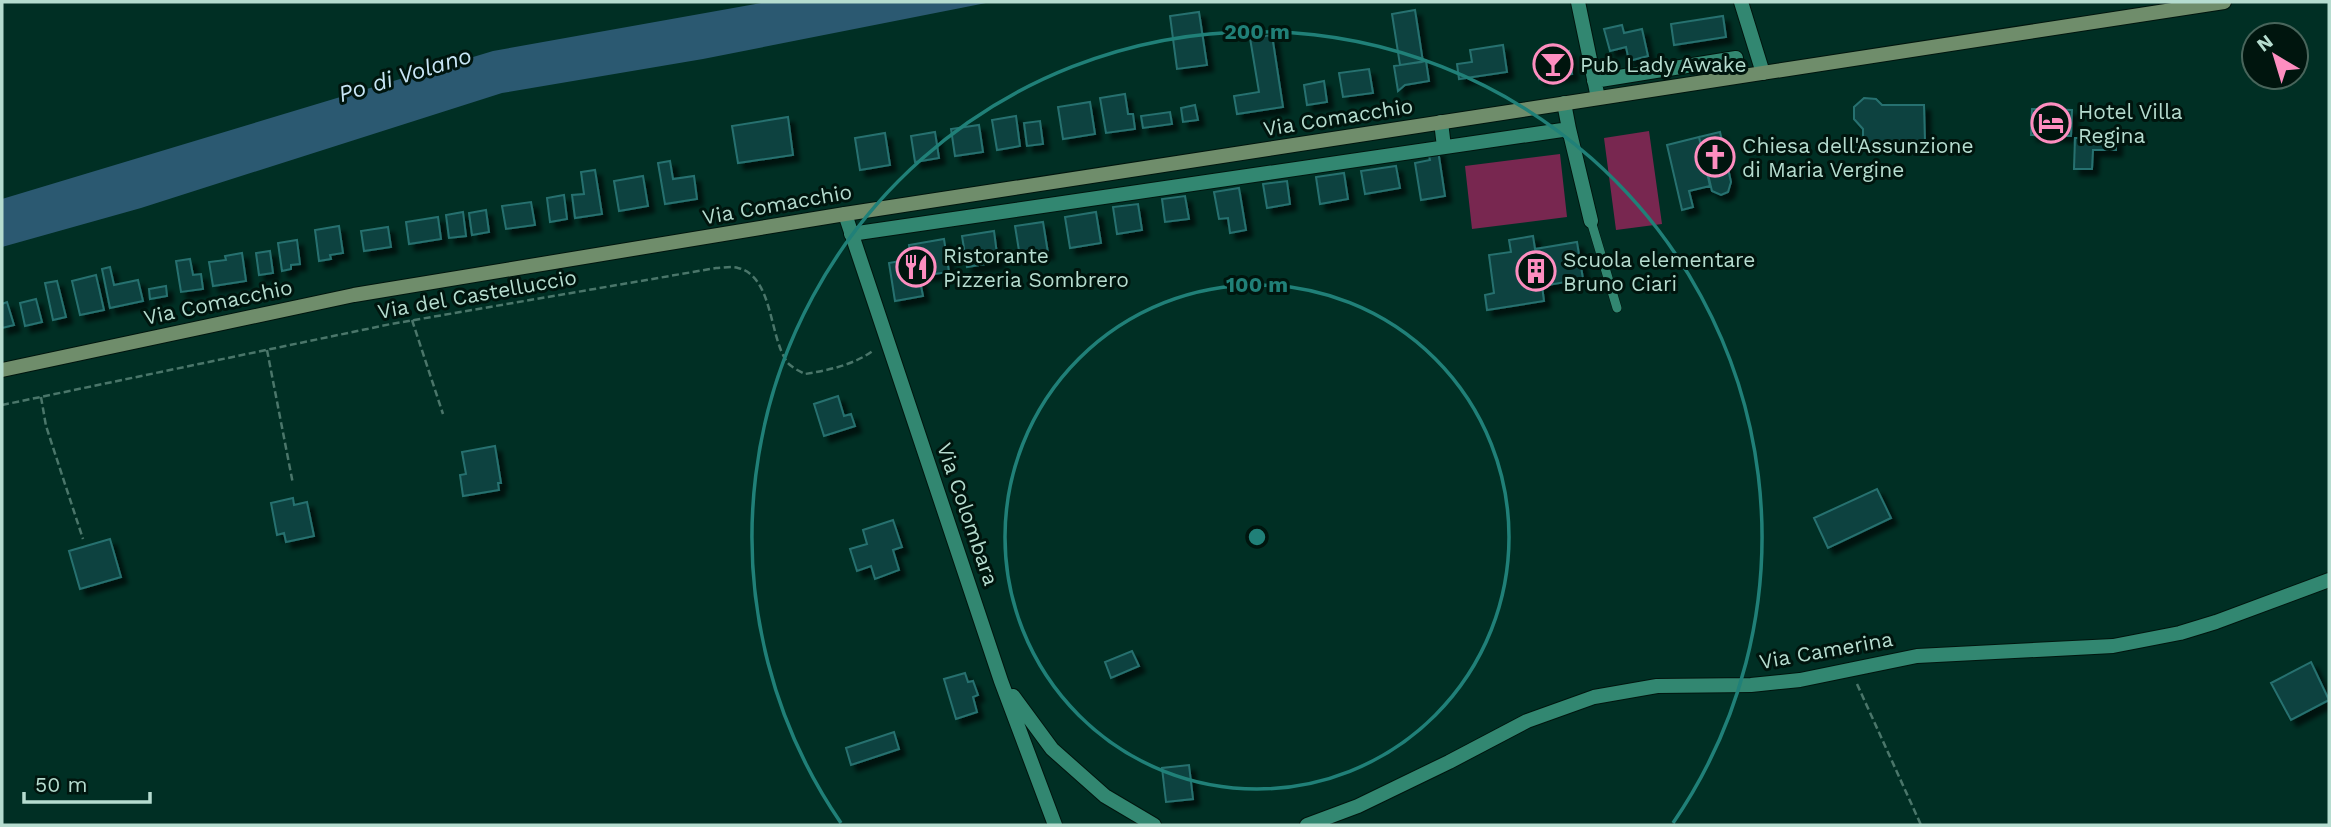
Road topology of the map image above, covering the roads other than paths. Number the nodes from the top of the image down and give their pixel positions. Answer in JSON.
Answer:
{"nodes":[{"id":1,"x":1578,"y":2,"type":"edge"},
{"id":2,"x":1741,"y":2,"type":"edge"},
{"id":3,"x":2224,"y":2,"type":"edge"},
{"id":4,"x":1736,"y":58,"type":"dead end"},
{"id":5,"x":1763,"y":73,"type":"junction"},
{"id":6,"x":1594,"y":81,"type":"junction"},
{"id":7,"x":1598,"y":98,"type":"junction"},
{"id":8,"x":1564,"y":103,"type":"junction"},
{"id":9,"x":1441,"y":122,"type":"junction"},
{"id":10,"x":1569,"y":129,"type":"junction"},
{"id":11,"x":1444,"y":147,"type":"junction"},
{"id":12,"x":1253,"y":151,"type":"junction"},
{"id":13,"x":1099,"y":175,"type":"junction"},
{"id":14,"x":1256,"y":175,"type":"junction"},
{"id":15,"x":1102,"y":197,"type":"junction"},
{"id":16,"x":886,"y":208,"type":"junction"},
{"id":17,"x":845,"y":214,"type":"junction"},
{"id":18,"x":1591,"y":221,"type":"joint"},
{"id":19,"x":890,"y":228,"type":"junction"},
{"id":20,"x":851,"y":233,"type":"junction"},
{"id":21,"x":1617,"y":308,"type":"dead end"},
{"id":22,"x":2,"y":370,"type":"edge"},
{"id":23,"x":2329,"y":580,"type":"edge"},
{"id":24,"x":1001,"y":681,"type":"junction"},
{"id":25,"x":1055,"y":825,"type":"edge"},
{"id":26,"x":1154,"y":825,"type":"edge"},
{"id":27,"x":1307,"y":825,"type":"edge"}],
"edges":[{"from":1,"to":6,"type":"street"},
{"from":2,"to":5,"type":"street"},
{"from":3,"to":5,"type":"main road","name":"Via Comacchio"},
{"from":4,"to":6,"type":"street"},
{"from":5,"to":7,"type":"main road","name":"Via Comacchio"},
{"from":6,"to":7,"type":"street"},
{"from":7,"to":8,"type":"main road","name":"Via Comacchio"},
{"from":8,"to":9,"type":"main road","name":"Via Comacchio"},
{"from":8,"to":10,"type":"street"},
{"from":9,"to":11,"type":"street"},
{"from":9,"to":12,"type":"main road","name":"Via Comacchio"},
{"from":10,"to":11,"type":"street","name":"Via Comacchio"},
{"from":10,"to":18,"type":"street"},
{"from":11,"to":14,"type":"street","name":"Via Comacchio"},
{"from":12,"to":13,"type":"main road","name":"Via Comacchio"},
{"from":12,"to":14,"type":"street"},
{"from":13,"to":15,"type":"street"},
{"from":13,"to":16,"type":"main road","name":"Via Comacchio"},
{"from":14,"to":15,"type":"street","name":"Via Comacchio"},
{"from":15,"to":19,"type":"street","name":"Via Comacchio"},
{"from":16,"to":17,"type":"main road","name":"Via Comacchio"},
{"from":16,"to":19,"type":"street"},
{"from":17,"to":20,"type":"street","name":"Via Colombara"},
{"from":17,"to":22,"type":"main road","name":"Via Comacchio"},
{"from":18,"to":21,"type":"lane"},
{"from":19,"to":20,"type":"street","name":"Via Comacchio"},
{"from":20,"to":24,"type":"street","name":"Via Colombara"},
{"from":23,"to":27,"type":"street","name":"Via Camerina"},
{"from":24,"to":25,"type":"street","name":"Via Colombara"},
{"from":24,"to":26,"type":"street"}]}
